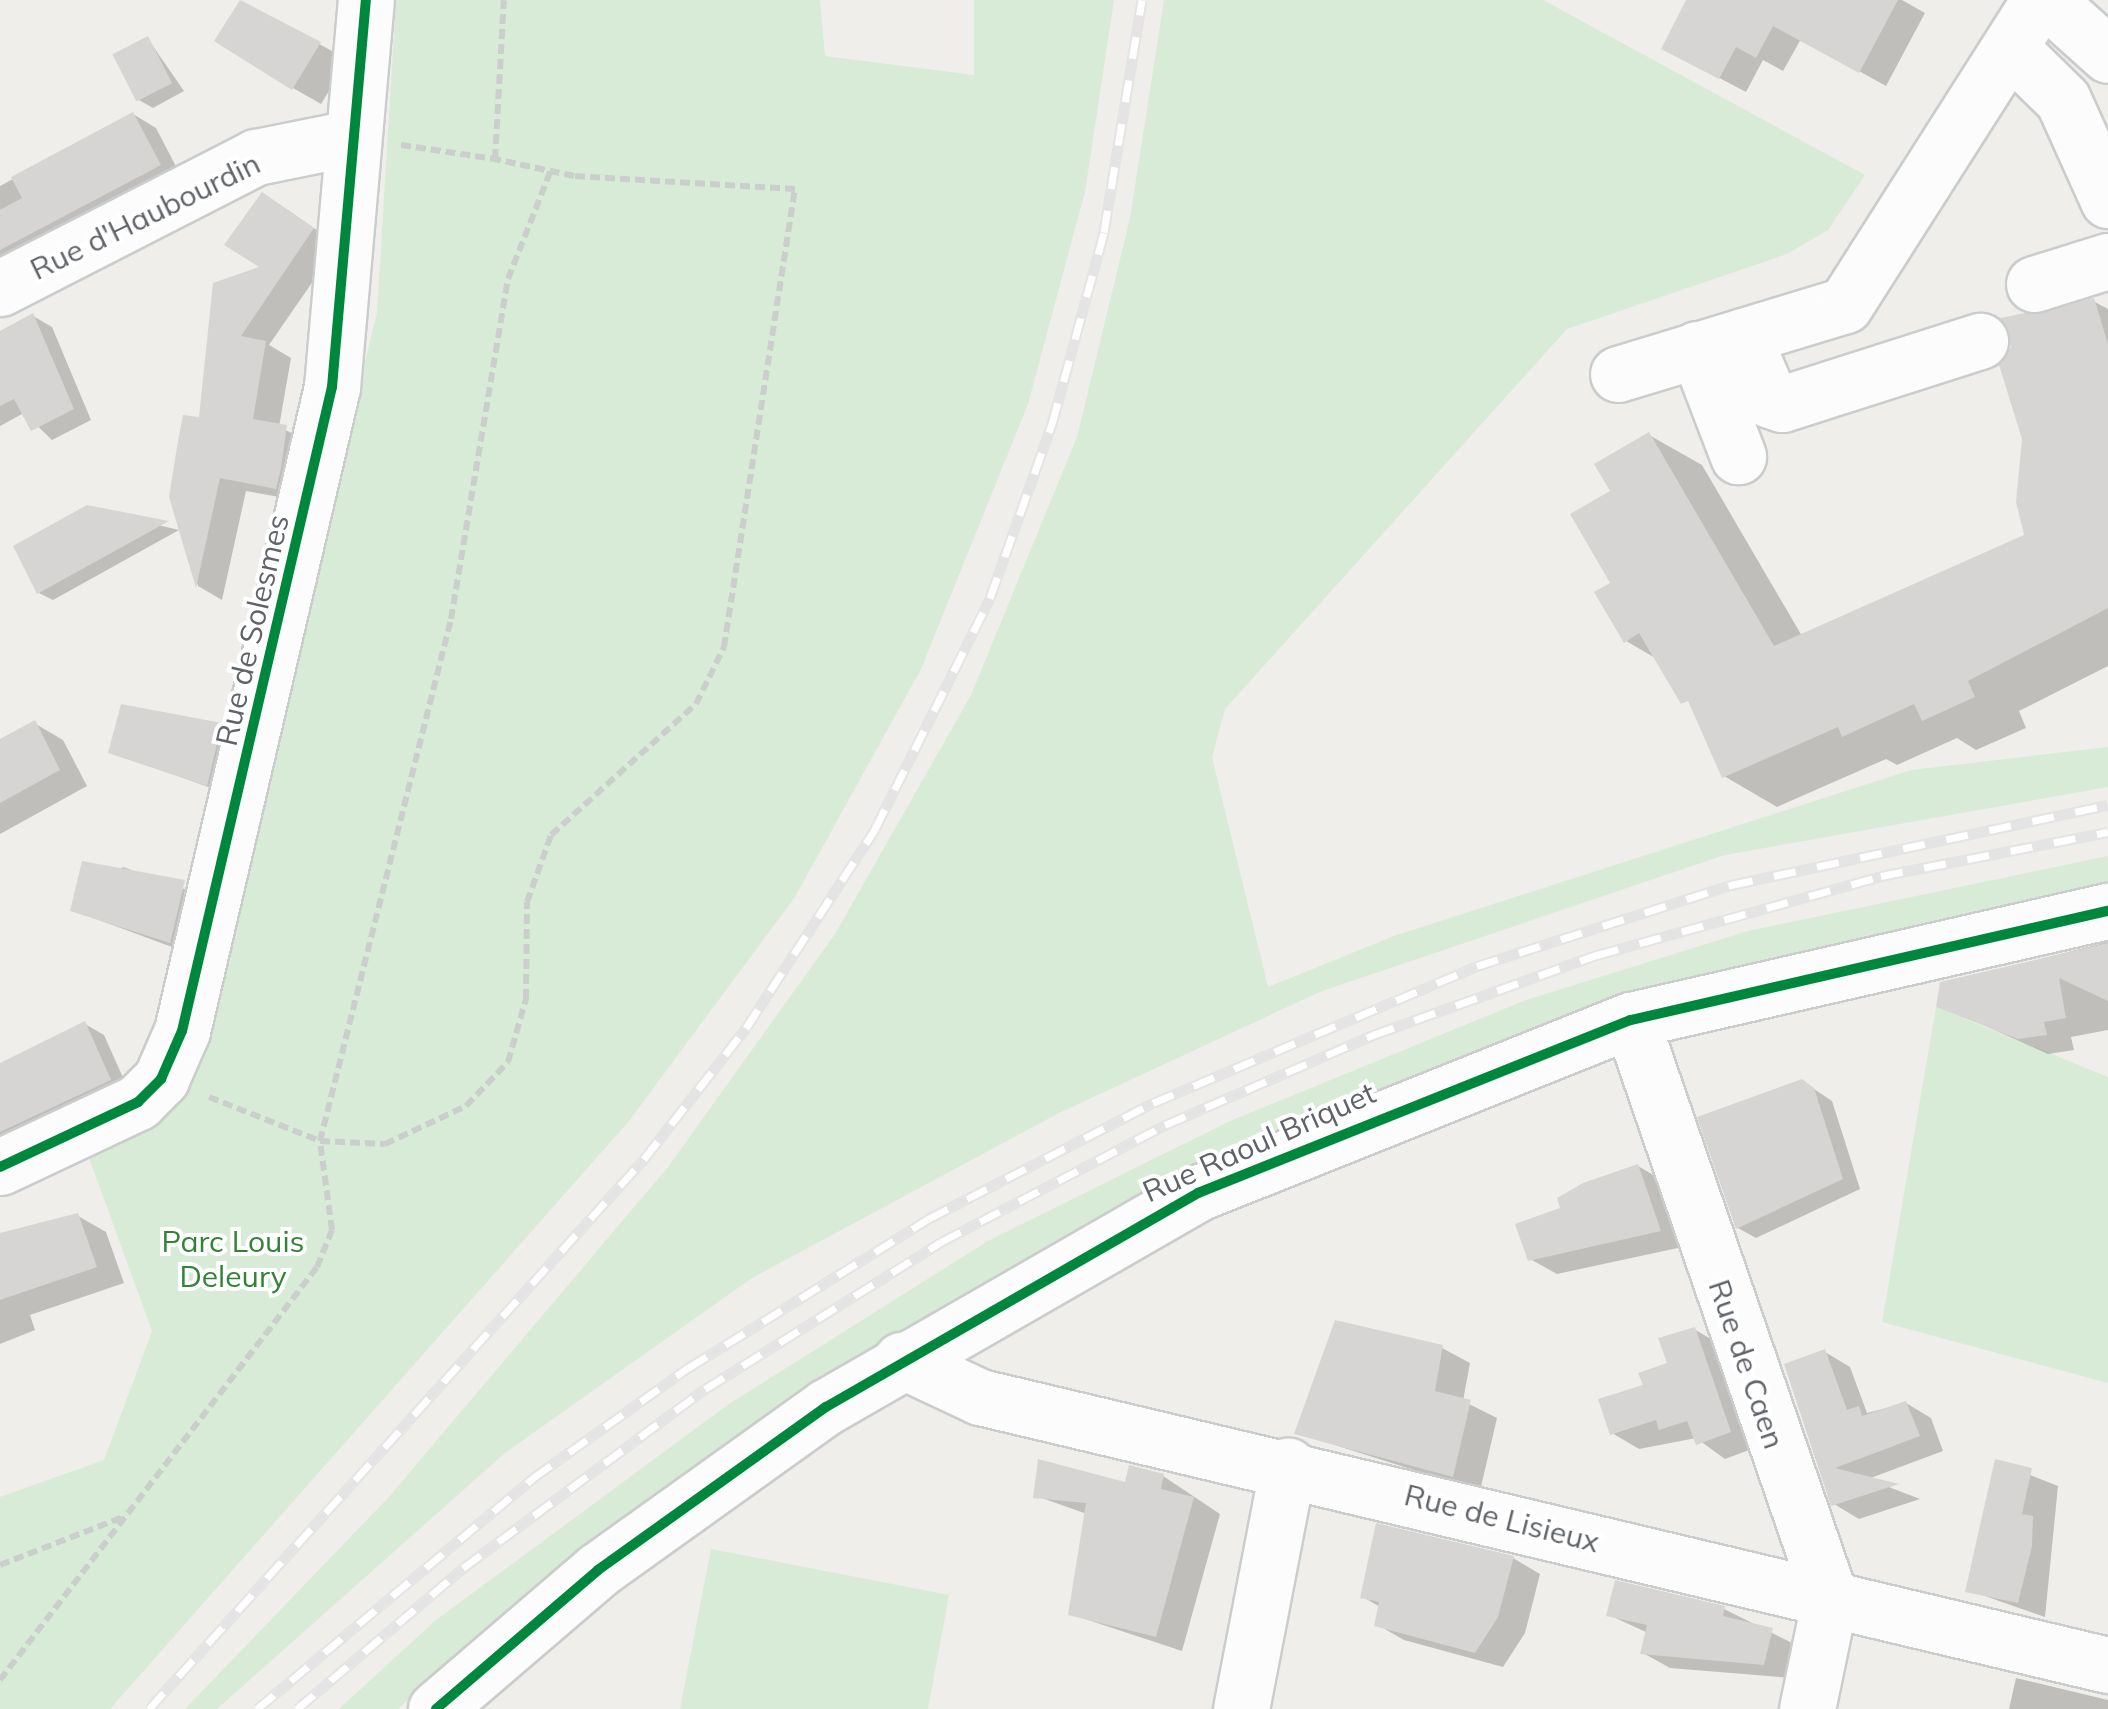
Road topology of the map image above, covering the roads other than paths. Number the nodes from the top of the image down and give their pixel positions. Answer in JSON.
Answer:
{"nodes":[{"id":1,"x":366,"y":0,"type":"edge"},
{"id":2,"x":2039,"y":0,"type":"edge"},
{"id":3,"x":2047,"y":0,"type":"edge"},
{"id":4,"x":2012,"y":50,"type":"junction"},
{"id":5,"x":2108,"y":55,"type":"edge"},
{"id":6,"x":350,"y":138,"type":"junction"},
{"id":7,"x":2108,"y":200,"type":"edge"},
{"id":8,"x":2108,"y":261,"type":"edge"},
{"id":9,"x":2034,"y":284,"type":"dead end"},
{"id":10,"x":0,"y":288,"type":"edge"},
{"id":11,"x":1980,"y":341,"type":"dead end"},
{"id":12,"x":1720,"y":342,"type":"junction"},
{"id":13,"x":1618,"y":374,"type":"dead end"},
{"id":14,"x":1738,"y":456,"type":"dead end"},
{"id":15,"x":2108,"y":911,"type":"edge"},
{"id":16,"x":1631,"y":1020,"type":"junction"},
{"id":17,"x":0,"y":1168,"type":"edge"},
{"id":18,"x":901,"y":1360,"type":"junction"},
{"id":19,"x":1288,"y":1465,"type":"junction"},
{"id":20,"x":1830,"y":1598,"type":"junction"},
{"id":21,"x":2108,"y":1665,"type":"edge"},
{"id":22,"x":436,"y":1709,"type":"edge"},
{"id":23,"x":1241,"y":1709,"type":"edge"},
{"id":24,"x":1807,"y":1709,"type":"edge"}],
"edges":[{"from":1,"to":6,"type":"street","name":"Rue de Solesmes"},
{"from":2,"to":4,"type":"street"},
{"from":3,"to":5,"type":"street"},
{"from":4,"to":7,"type":"street"},
{"from":4,"to":12,"type":"street"},
{"from":6,"to":10,"type":"street","name":"Rue d'Haubourdin"},
{"from":6,"to":17,"type":"street","name":"Rue de Solesmes"},
{"from":8,"to":9,"type":"street"},
{"from":11,"to":12,"type":"street"},
{"from":12,"to":13,"type":"street"},
{"from":12,"to":14,"type":"street"},
{"from":15,"to":16,"type":"street","name":"Rue Raoul Briquet"},
{"from":16,"to":18,"type":"street","name":"Rue Raoul Briquet"},
{"from":16,"to":20,"type":"street","name":"Rue de Caen"},
{"from":18,"to":19,"type":"street","name":"Rue de Lisieux"},
{"from":18,"to":22,"type":"street","name":"Rue Raoul Briquet"},
{"from":19,"to":20,"type":"street","name":"Rue de Lisieux"},
{"from":19,"to":23,"type":"street"},
{"from":20,"to":21,"type":"street","name":"Rue de Lisieux"},
{"from":20,"to":24,"type":"street"}]}
